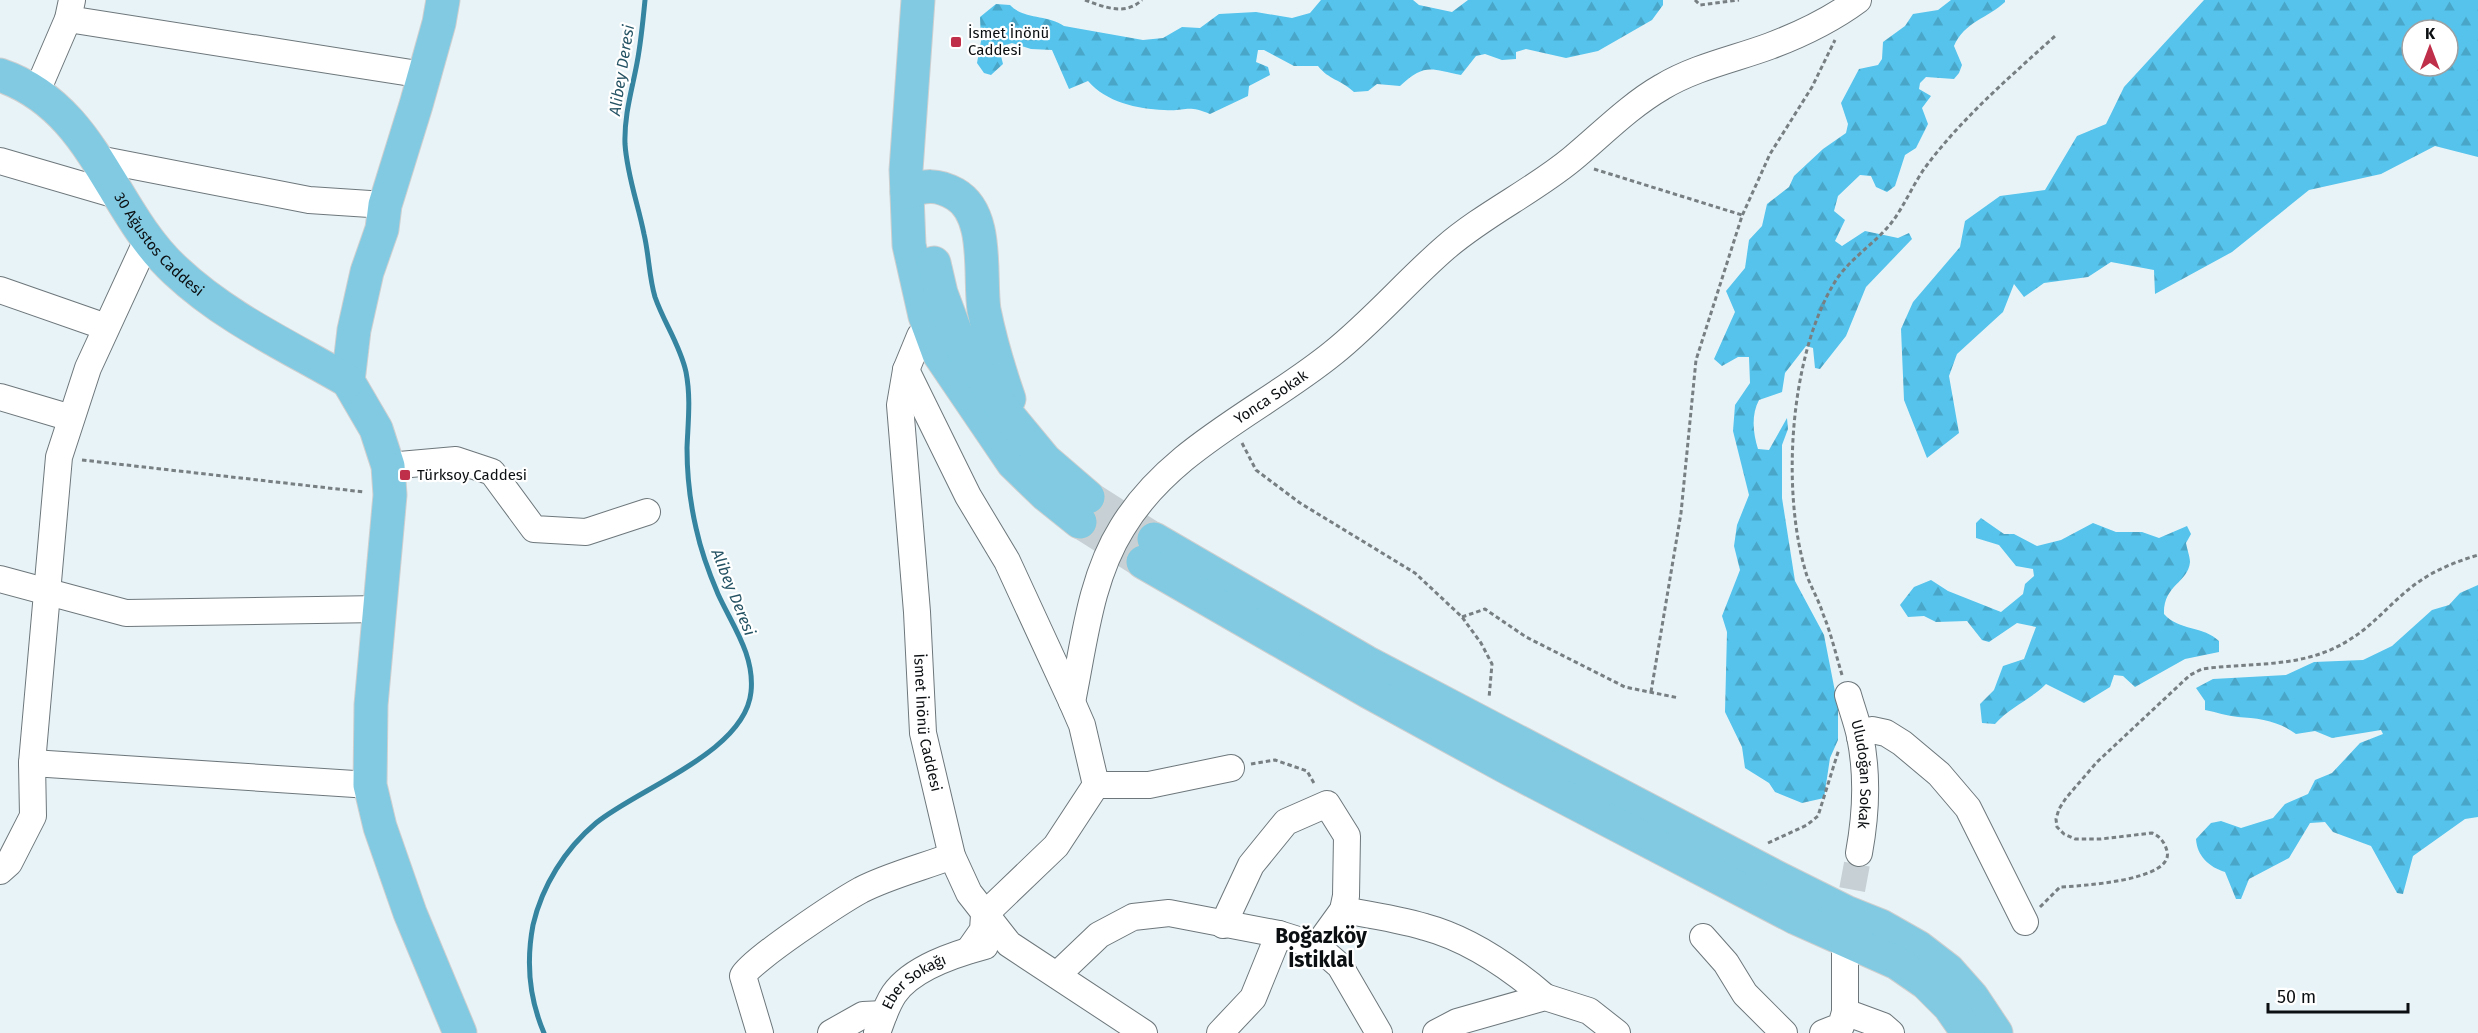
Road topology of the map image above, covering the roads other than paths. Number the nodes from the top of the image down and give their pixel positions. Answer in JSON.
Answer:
{"nodes":[{"id":1,"x":443,"y":0,"type":"edge"},
{"id":2,"x":918,"y":0,"type":"edge"},
{"id":3,"x":928,"y":0,"type":"edge"},
{"id":4,"x":1855,"y":2,"type":"edge"},
{"id":5,"x":70,"y":10,"type":"edge"},
{"id":6,"x":0,"y":75,"type":"edge"},
{"id":7,"x":424,"y":75,"type":"junction"},
{"id":8,"x":37,"y":91,"type":"junction"},
{"id":9,"x":98,"y":159,"type":"junction"},
{"id":10,"x":0,"y":161,"type":"edge"},
{"id":11,"x":916,"y":189,"type":"junction"},
{"id":12,"x":120,"y":196,"type":"junction"},
{"id":13,"x":385,"y":205,"type":"junction"},
{"id":14,"x":147,"y":240,"type":"junction"},
{"id":15,"x":0,"y":290,"type":"edge"},
{"id":16,"x":938,"y":317,"type":"junction"},
{"id":17,"x":106,"y":327,"type":"junction"},
{"id":18,"x":906,"y":370,"type":"junction"},
{"id":19,"x":348,"y":381,"type":"junction"},
{"id":20,"x":0,"y":397,"type":"edge"},
{"id":21,"x":71,"y":418,"type":"junction"},
{"id":22,"x":1025,"y":436,"type":"junction"},
{"id":23,"x":389,"y":480,"type":"junction"},
{"id":24,"x":646,"y":512,"type":"dead end"},
{"id":25,"x":0,"y":579,"type":"edge"},
{"id":26,"x":47,"y":591,"type":"junction"},
{"id":27,"x":380,"y":609,"type":"junction"},
{"id":28,"x":1848,"y":695,"type":"road end"},
{"id":29,"x":1072,"y":702,"type":"junction"},
{"id":30,"x":1850,"y":738,"type":"junction"},
{"id":31,"x":32,"y":763,"type":"junction"},
{"id":32,"x":1231,"y":768,"type":"road end"},
{"id":33,"x":370,"y":785,"type":"junction"},
{"id":34,"x":1096,"y":785,"type":"junction"},
{"id":35,"x":1859,"y":853,"type":"tunnel mouth"},
{"id":36,"x":952,"y":856,"type":"junction"},
{"id":37,"x":0,"y":872,"type":"edge"},
{"id":38,"x":1343,"y":910,"type":"junction"},
{"id":39,"x":984,"y":915,"type":"junction"},
{"id":40,"x":2025,"y":922,"type":"road end"},
{"id":41,"x":1223,"y":925,"type":"junction"},
{"id":42,"x":1279,"y":934,"type":"junction"},
{"id":43,"x":1703,"y":937,"type":"dead end"},
{"id":44,"x":1009,"y":944,"type":"junction"},
{"id":45,"x":1317,"y":946,"type":"junction"},
{"id":46,"x":969,"y":950,"type":"junction"},
{"id":47,"x":1845,"y":953,"type":"tunnel mouth"},
{"id":48,"x":1057,"y":975,"type":"junction"},
{"id":49,"x":1545,"y":997,"type":"junction"},
{"id":50,"x":1845,"y":1012,"type":"junction"},
{"id":51,"x":880,"y":1024,"type":"edge"},
{"id":52,"x":460,"y":1033,"type":"edge"},
{"id":53,"x":760,"y":1033,"type":"edge"},
{"id":54,"x":831,"y":1033,"type":"edge"},
{"id":55,"x":1144,"y":1033,"type":"edge"},
{"id":56,"x":1220,"y":1033,"type":"edge"},
{"id":57,"x":1379,"y":1033,"type":"edge"},
{"id":58,"x":1436,"y":1033,"type":"edge"},
{"id":59,"x":1617,"y":1033,"type":"edge"},
{"id":60,"x":1784,"y":1033,"type":"edge"},
{"id":61,"x":1823,"y":1033,"type":"edge"},
{"id":62,"x":1891,"y":1033,"type":"edge"},
{"id":63,"x":1968,"y":1033,"type":"edge"},
{"id":64,"x":1996,"y":1033,"type":"edge"}],
"edges":[{"from":1,"to":7,"type":"main road"},
{"from":2,"to":11,"type":"main road"},
{"from":3,"to":11,"type":"main road"},
{"from":4,"to":29,"type":"street","name":"Yonca Sokak"},
{"from":5,"to":7,"type":"street"},
{"from":5,"to":8,"type":"street"},
{"from":6,"to":8,"type":"main road","name":"30 Ağustos Caddesi"},
{"from":7,"to":13,"type":"main road"},
{"from":8,"to":9,"type":"main road","name":"30 Ağustos Caddesi"},
{"from":9,"to":12,"type":"main road","name":"30 Ağustos Caddesi"},
{"from":9,"to":13,"type":"street"},
{"from":10,"to":12,"type":"street"},
{"from":11,"to":16,"type":"main road"},
{"from":11,"to":22,"type":"main road"},
{"from":12,"to":14,"type":"main road","name":"30 Ağustos Caddesi"},
{"from":13,"to":19,"type":"main road"},
{"from":14,"to":17,"type":"street"},
{"from":14,"to":19,"type":"main road","name":"30 Ağustos Caddesi"},
{"from":15,"to":17,"type":"street"},
{"from":16,"to":18,"type":"street","name":"İsmet İnönü Caddesi"},
{"from":16,"to":22,"type":"main road"},
{"from":16,"to":22,"type":"main road"},
{"from":17,"to":21,"type":"street"},
{"from":18,"to":29,"type":"street"},
{"from":18,"to":36,"type":"street","name":"İsmet İnönü Caddesi"},
{"from":19,"to":23,"type":"main road"},
{"from":20,"to":21,"type":"street"},
{"from":21,"to":26,"type":"street"},
{"from":23,"to":24,"type":"street"},
{"from":23,"to":27,"type":"main road"},
{"from":25,"to":26,"type":"street"},
{"from":26,"to":27,"type":"street"},
{"from":26,"to":31,"type":"street"},
{"from":27,"to":33,"type":"main road"},
{"from":28,"to":30,"type":"street","name":"Uludoğan Sokak"},
{"from":29,"to":34,"type":"street"},
{"from":30,"to":35,"type":"street","name":"Uludoğan Sokak"},
{"from":30,"to":40,"type":"street"},
{"from":31,"to":33,"type":"street"},
{"from":31,"to":37,"type":"street"},
{"from":32,"to":34,"type":"street"},
{"from":33,"to":52,"type":"main road"},
{"from":34,"to":39,"type":"street"},
{"from":36,"to":39,"type":"street","name":"İsmet İnönü Caddesi"},
{"from":36,"to":53,"type":"street"},
{"from":38,"to":41,"type":"street"},
{"from":38,"to":45,"type":"street"},
{"from":38,"to":49,"type":"street"},
{"from":39,"to":44,"type":"street","name":"İsmet İnönü Caddesi"},
{"from":39,"to":46,"type":"street"},
{"from":41,"to":42,"type":"street"},
{"from":41,"to":48,"type":"street"},
{"from":42,"to":45,"type":"street"},
{"from":42,"to":56,"type":"street"},
{"from":43,"to":60,"type":"street"},
{"from":44,"to":46,"type":"street","name":"Eber Sokağı"},
{"from":44,"to":48,"type":"street","name":"İsmet İnönü Caddesi"},
{"from":45,"to":57,"type":"street"},
{"from":46,"to":51,"type":"street","name":"Eber Sokağı"},
{"from":47,"to":50,"type":"street"},
{"from":48,"to":55,"type":"street","name":"İsmet İnönü Caddesi"},
{"from":49,"to":58,"type":"street"},
{"from":49,"to":59,"type":"street"},
{"from":50,"to":61,"type":"street"},
{"from":50,"to":62,"type":"street"},
{"from":51,"to":54,"type":"street"},
{"from":63,"to":64,"type":"main road"}]}
